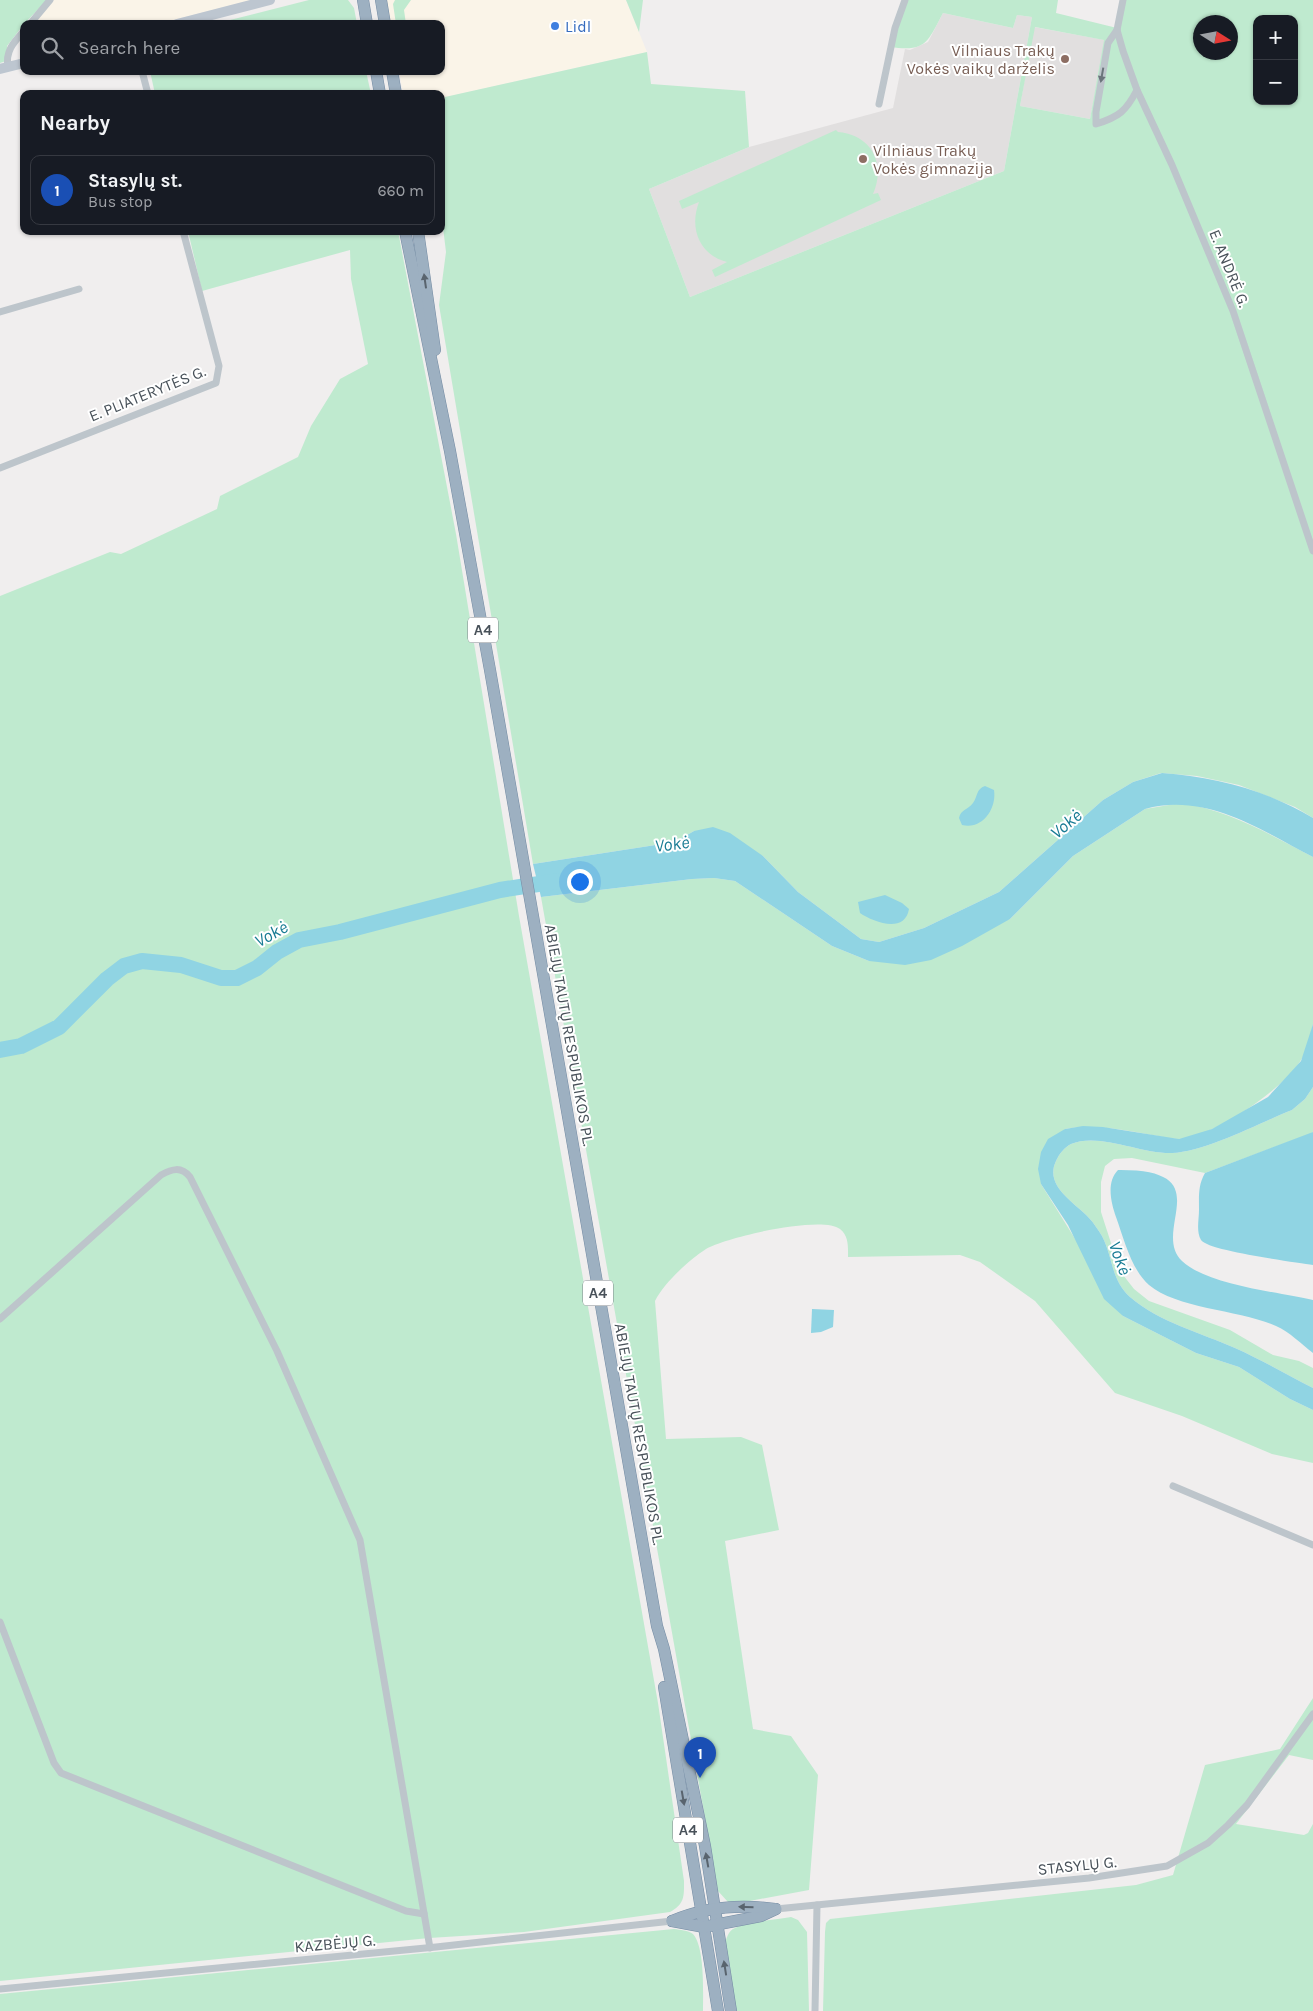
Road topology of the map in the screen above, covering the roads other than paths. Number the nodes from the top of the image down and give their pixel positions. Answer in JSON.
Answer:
{"nodes":[{"id":1,"x":50,"y":0,"type":"edge"},
{"id":2,"x":270,"y":0,"type":"edge"},
{"id":3,"x":363,"y":0,"type":"edge"},
{"id":4,"x":381,"y":0,"type":"edge"},
{"id":5,"x":905,"y":0,"type":"edge"},
{"id":6,"x":1123,"y":0,"type":"edge"},
{"id":7,"x":33,"y":20,"type":"edge"},
{"id":8,"x":192,"y":20,"type":"edge"},
{"id":9,"x":366,"y":20,"type":"edge"},
{"id":10,"x":384,"y":20,"type":"edge"},
{"id":11,"x":1117,"y":30,"type":"junction"},
{"id":12,"x":20,"y":35,"type":"edge"},
{"id":13,"x":4,"y":62,"type":"edge"},
{"id":14,"x":20,"y":63,"type":"edge"},
{"id":15,"x":143,"y":75,"type":"edge"},
{"id":16,"x":377,"y":75,"type":"edge"},
{"id":17,"x":393,"y":75,"type":"edge"},
{"id":18,"x":147,"y":90,"type":"edge"},
{"id":19,"x":379,"y":90,"type":"edge"},
{"id":20,"x":395,"y":90,"type":"edge"},
{"id":21,"x":1137,"y":90,"type":"junction"},
{"id":22,"x":879,"y":104,"type":"dead end"},
{"id":23,"x":184,"y":235,"type":"edge"},
{"id":24,"x":406,"y":235,"type":"edge"},
{"id":25,"x":419,"y":235,"type":"edge"},
{"id":26,"x":79,"y":289,"type":"dead end"},
{"id":27,"x":0,"y":312,"type":"edge"},
{"id":28,"x":450,"y":451,"type":"junction"},
{"id":29,"x":0,"y":468,"type":"edge"},
{"id":30,"x":1313,"y":551,"type":"edge"},
{"id":31,"x":0,"y":1319,"type":"edge"},
{"id":32,"x":1173,"y":1486,"type":"dead end"},
{"id":33,"x":1313,"y":1545,"type":"edge"},
{"id":34,"x":0,"y":1622,"type":"edge"},
{"id":35,"x":657,"y":1626,"type":"junction"},
{"id":36,"x":1313,"y":1714,"type":"edge"},
{"id":37,"x":817,"y":1905,"type":"junction"},
{"id":38,"x":716,"y":1908,"type":"junction"},
{"id":39,"x":776,"y":1909,"type":"junction"},
{"id":40,"x":702,"y":1911,"type":"junction"},
{"id":41,"x":424,"y":1914,"type":"junction"},
{"id":42,"x":672,"y":1921,"type":"junction"},
{"id":43,"x":718,"y":1924,"type":"junction"},
{"id":44,"x":704,"y":1927,"type":"junction"},
{"id":45,"x":430,"y":1948,"type":"junction"},
{"id":46,"x":0,"y":1988,"type":"edge"},
{"id":47,"x":718,"y":2011,"type":"edge"},
{"id":48,"x":731,"y":2011,"type":"edge"},
{"id":49,"x":815,"y":2011,"type":"edge"}],
"edges":[{"from":1,"to":7,"type":"street"},
{"from":2,"to":8,"type":"main road"},
{"from":3,"to":9,"type":"highway"},
{"from":4,"to":10,"type":"highway"},
{"from":5,"to":22,"type":"street"},
{"from":6,"to":11,"type":"street","name":"E. ANDRĖ G."},
{"from":11,"to":21,"type":"street","name":"E. ANDRĖ G."},
{"from":11,"to":21,"type":"street","one_way":true},
{"from":12,"to":13,"type":"street"},
{"from":13,"to":14,"type":"main road"},
{"from":15,"to":18,"type":"street"},
{"from":16,"to":19,"type":"highway"},
{"from":17,"to":20,"type":"highway"},
{"from":21,"to":30,"type":"street","name":"E. ANDRĖ G."},
{"from":23,"to":29,"type":"street","name":"E. PLIATERYTĖS G."},
{"from":24,"to":28,"type":"highway","name":"ABIEJŲ TAUTŲ RESPUBLIKOS PL.","number":"A4"},
{"from":28,"to":25,"type":"highway","name":"ABIEJŲ TAUTŲ RESPUBLIKOS PL.","number":"A4","one_way":true},
{"from":26,"to":27,"type":"street"},
{"from":28,"to":35,"type":"highway","name":"ABIEJŲ TAUTŲ RESPUBLIKOS PL.","number":"A4"},
{"from":31,"to":41,"type":"street"},
{"from":32,"to":33,"type":"street"},
{"from":34,"to":41,"type":"street"},
{"from":38,"to":35,"type":"highway","name":"ABIEJŲ TAUTŲ RESPUBLIKOS PL.","number":"A4","one_way":true},
{"from":35,"to":40,"type":"highway","name":"ABIEJŲ TAUTŲ RESPUBLIKOS PL.","number":"A4","one_way":true},
{"from":36,"to":37,"type":"street","name":"STASYLŲ G."},
{"from":37,"to":39,"type":"street","name":"STASYLŲ G."},
{"from":37,"to":49,"type":"street"},
{"from":39,"to":38,"type":"highway","one_way":true},
{"from":38,"to":40,"type":"highway"},
{"from":38,"to":43,"type":"highway","name":"ABIEJŲ TAUTŲ RESPUBLIKOS PL.","number":"A4"},
{"from":39,"to":43,"type":"highway"},
{"from":40,"to":42,"type":"highway"},
{"from":40,"to":44,"type":"highway","name":"ABIEJŲ TAUTŲ RESPUBLIKOS PL.","number":"A4"},
{"from":41,"to":45,"type":"street"},
{"from":42,"to":44,"type":"highway"},
{"from":42,"to":45,"type":"street","name":"KAZBĖJŲ G."},
{"from":43,"to":44,"type":"highway"},
{"from":48,"to":43,"type":"highway","name":"ABIEJŲ TAUTŲ RESPUBLIKOS PL.","number":"A4","one_way":true},
{"from":44,"to":47,"type":"highway","name":"ABIEJŲ TAUTŲ RESPUBLIKOS PL.","number":"A4"},
{"from":45,"to":46,"type":"street","name":"KAZBĖJŲ G."}]}
